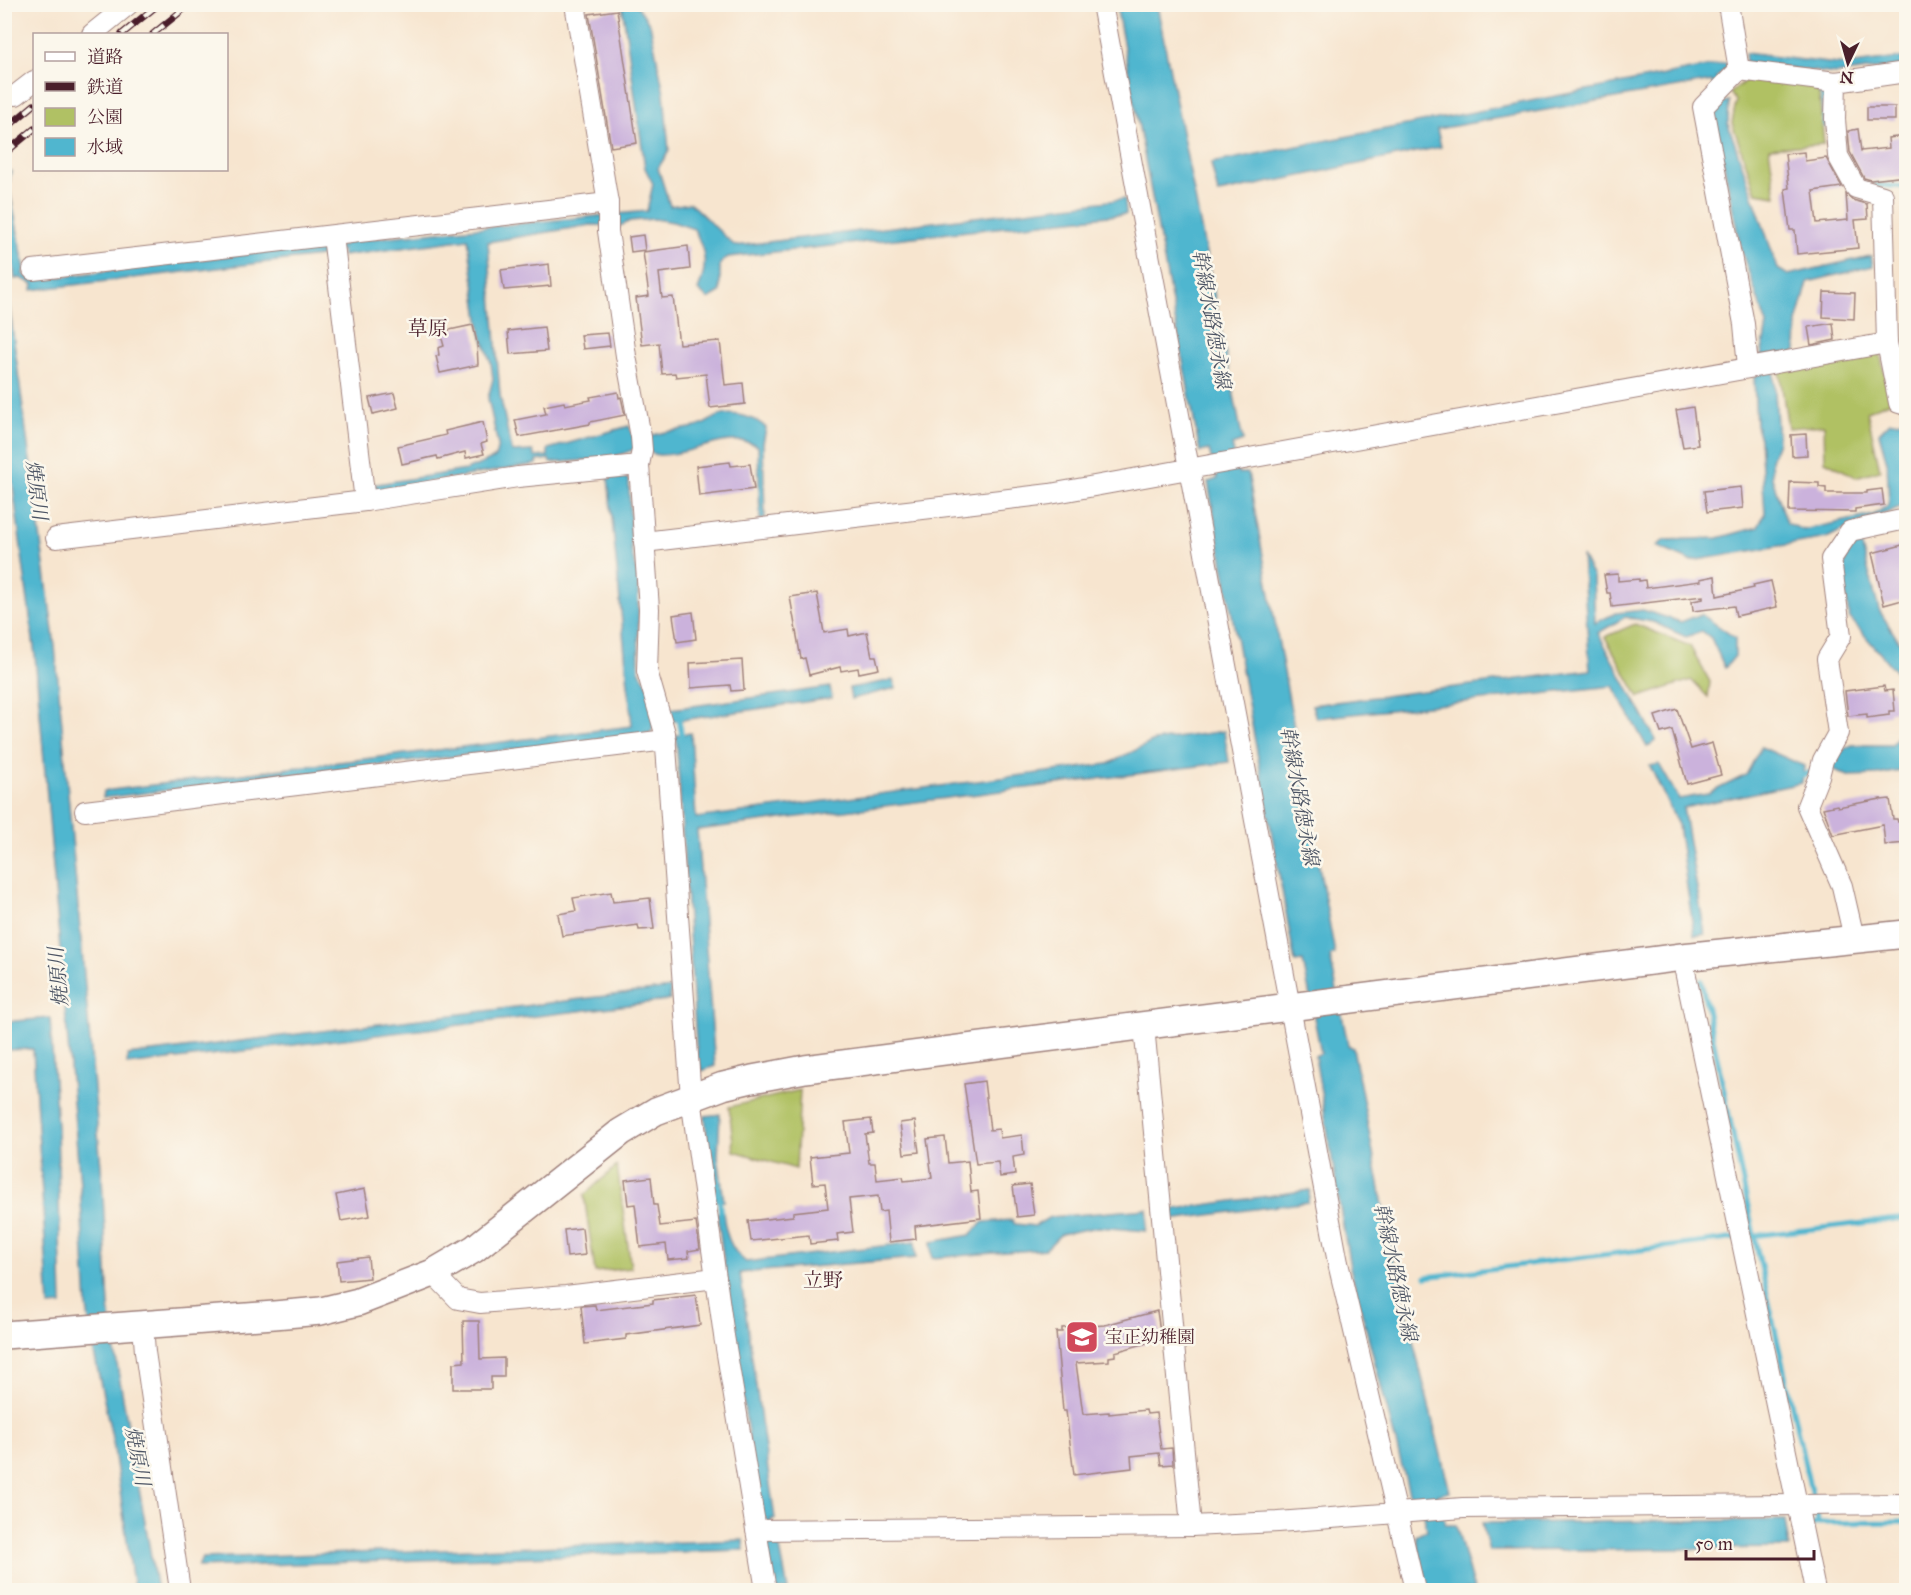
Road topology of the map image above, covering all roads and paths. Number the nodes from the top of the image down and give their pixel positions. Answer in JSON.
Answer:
{"nodes":[{"id":1,"x":129,"y":4,"type":"edge"},
{"id":2,"x":579,"y":4,"type":"edge"},
{"id":3,"x":1102,"y":4,"type":"edge"},
{"id":4,"x":1728,"y":4,"type":"edge"},
{"id":5,"x":93,"y":33,"type":"edge"},
{"id":6,"x":1738,"y":62,"type":"junction"},
{"id":7,"x":1906,"y":72,"type":"edge"},
{"id":8,"x":33,"y":82,"type":"edge"},
{"id":9,"x":1836,"y":82,"type":"junction"},
{"id":10,"x":16,"y":96,"type":"dead end"},
{"id":11,"x":608,"y":203,"type":"junction"},
{"id":12,"x":333,"y":236,"type":"junction"},
{"id":13,"x":33,"y":270,"type":"dead end"},
{"id":14,"x":1887,"y":343,"type":"junction"},
{"id":15,"x":1753,"y":366,"type":"junction"},
{"id":16,"x":1906,"y":405,"type":"edge"},
{"id":17,"x":631,"y":457,"type":"junction"},
{"id":18,"x":1188,"y":470,"type":"junction"},
{"id":19,"x":365,"y":501,"type":"junction"},
{"id":20,"x":1906,"y":519,"type":"edge"},
{"id":21,"x":56,"y":538,"type":"dead end"},
{"id":22,"x":644,"y":542,"type":"junction"},
{"id":23,"x":662,"y":725,"type":"junction"},
{"id":24,"x":85,"y":811,"type":"dead end"},
{"id":25,"x":1906,"y":934,"type":"edge"},
{"id":26,"x":1854,"y":938,"type":"junction"},
{"id":27,"x":1682,"y":957,"type":"junction"},
{"id":28,"x":1291,"y":1008,"type":"junction"},
{"id":29,"x":1144,"y":1026,"type":"junction"},
{"id":30,"x":691,"y":1098,"type":"junction"},
{"id":31,"x":433,"y":1273,"type":"junction"},
{"id":32,"x":716,"y":1278,"type":"junction"},
{"id":33,"x":135,"y":1325,"type":"junction"},
{"id":34,"x":4,"y":1335,"type":"edge"},
{"id":35,"x":1906,"y":1504,"type":"edge"},
{"id":36,"x":1398,"y":1514,"type":"junction"},
{"id":37,"x":1805,"y":1515,"type":"junction"},
{"id":38,"x":1191,"y":1526,"type":"junction"},
{"id":39,"x":756,"y":1530,"type":"junction"},
{"id":40,"x":180,"y":1590,"type":"edge"},
{"id":41,"x":766,"y":1590,"type":"edge"},
{"id":42,"x":1415,"y":1590,"type":"edge"},
{"id":43,"x":1815,"y":1590,"type":"edge"}],
"edges":[{"from":1,"to":5,"type":"street"},
{"from":2,"to":11,"type":"street"},
{"from":3,"to":18,"type":"street"},
{"from":4,"to":6,"type":"street"},
{"from":6,"to":9,"type":"street"},
{"from":6,"to":15,"type":"street"},
{"from":7,"to":9,"type":"street"},
{"from":8,"to":10,"type":"street"},
{"from":9,"to":14,"type":"street"},
{"from":11,"to":12,"type":"street"},
{"from":11,"to":17,"type":"street"},
{"from":12,"to":13,"type":"street"},
{"from":12,"to":19,"type":"street"},
{"from":14,"to":15,"type":"street"},
{"from":14,"to":16,"type":"street"},
{"from":15,"to":18,"type":"street"},
{"from":17,"to":19,"type":"street"},
{"from":17,"to":22,"type":"street"},
{"from":18,"to":22,"type":"street"},
{"from":18,"to":28,"type":"street"},
{"from":19,"to":21,"type":"street"},
{"from":20,"to":26,"type":"street"},
{"from":22,"to":23,"type":"street"},
{"from":23,"to":24,"type":"street"},
{"from":23,"to":30,"type":"street"},
{"from":25,"to":26,"type":"street"},
{"from":26,"to":27,"type":"street"},
{"from":27,"to":28,"type":"street"},
{"from":27,"to":37,"type":"street"},
{"from":28,"to":29,"type":"street"},
{"from":28,"to":36,"type":"street"},
{"from":29,"to":30,"type":"street"},
{"from":29,"to":38,"type":"street"},
{"from":30,"to":31,"type":"street"},
{"from":30,"to":32,"type":"street"},
{"from":31,"to":32,"type":"street"},
{"from":31,"to":33,"type":"street"},
{"from":32,"to":39,"type":"street"},
{"from":33,"to":34,"type":"street"},
{"from":33,"to":40,"type":"street"},
{"from":35,"to":37,"type":"street"},
{"from":36,"to":37,"type":"street"},
{"from":36,"to":38,"type":"street"},
{"from":36,"to":42,"type":"street"},
{"from":37,"to":43,"type":"street"},
{"from":38,"to":39,"type":"street"},
{"from":39,"to":41,"type":"street"}]}
